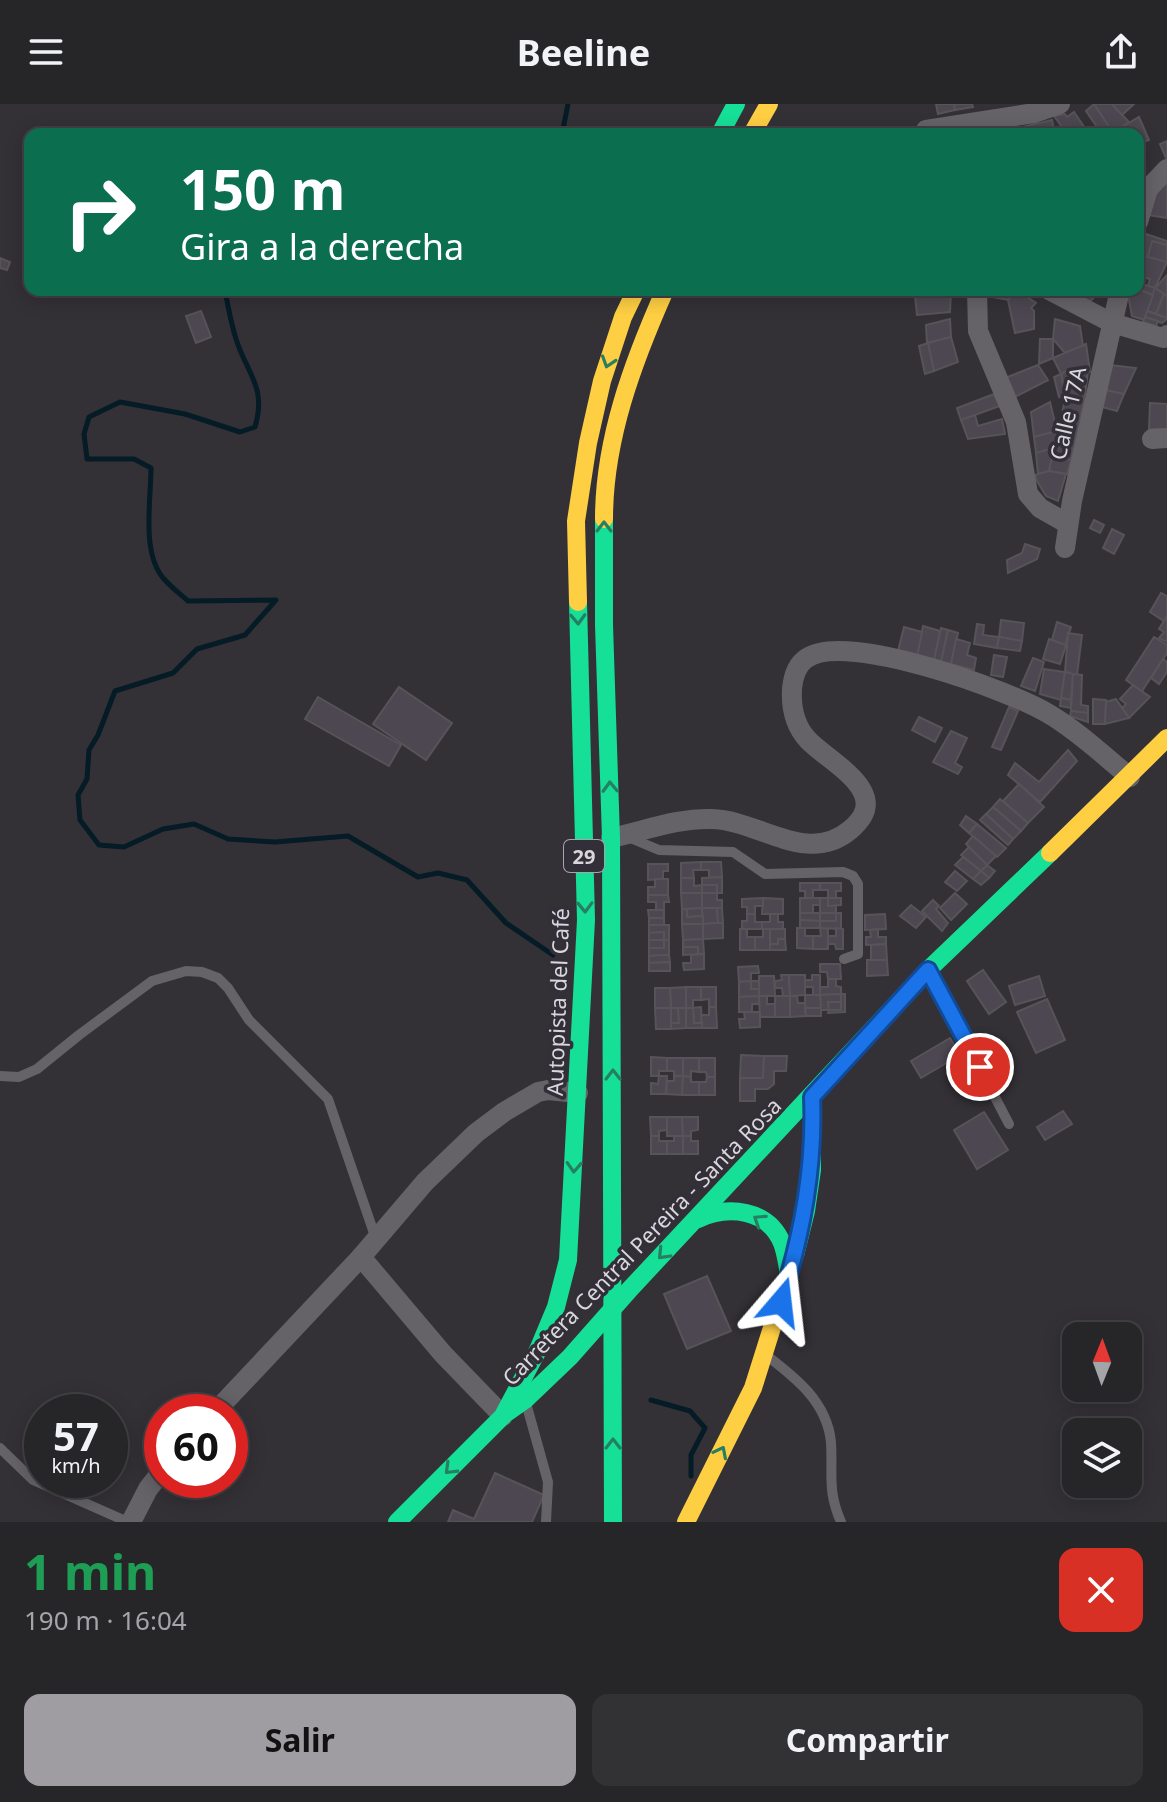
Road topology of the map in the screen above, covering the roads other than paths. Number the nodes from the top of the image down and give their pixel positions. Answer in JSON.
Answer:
{"nodes":[{"id":1,"x":736,"y":104,"type":"edge"},
{"id":2,"x":769,"y":104,"type":"edge"},
{"id":3,"x":1060,"y":104,"type":"edge"},
{"id":4,"x":996,"y":127,"type":"edge"},
{"id":5,"x":723,"y":128,"type":"edge"},
{"id":6,"x":755,"y":128,"type":"edge"},
{"id":7,"x":973,"y":128,"type":"edge"},
{"id":8,"x":1167,"y":169,"type":"edge"},
{"id":9,"x":1144,"y":202,"type":"edge"},
{"id":10,"x":633,"y":296,"type":"edge"},
{"id":11,"x":662,"y":296,"type":"edge"},
{"id":12,"x":977,"y":296,"type":"edge"},
{"id":13,"x":1060,"y":296,"type":"edge"},
{"id":14,"x":1119,"y":296,"type":"edge"},
{"id":15,"x":1112,"y":323,"type":"junction"},
{"id":16,"x":1165,"y":337,"type":"edge"},
{"id":17,"x":1068,"y":524,"type":"junction"},
{"id":18,"x":1065,"y":548,"type":"dead end"},
{"id":19,"x":1167,"y":738,"type":"edge"},
{"id":20,"x":1130,"y":777,"type":"junction"},
{"id":21,"x":618,"y":837,"type":"junction"},
{"id":22,"x":844,"y":959,"type":"dead end"},
{"id":23,"x":928,"y":970,"type":"junction"},
{"id":24,"x":0,"y":1076,"type":"edge"},
{"id":25,"x":578,"y":1093,"type":"junction"},
{"id":26,"x":812,"y":1097,"type":"junction"},
{"id":27,"x":1009,"y":1124,"type":"dead end"},
{"id":28,"x":696,"y":1220,"type":"junction"},
{"id":29,"x":376,"y":1239,"type":"junction"},
{"id":30,"x":361,"y":1257,"type":"junction"},
{"id":31,"x":789,"y":1277,"type":"junction"},
{"id":32,"x":765,"y":1353,"type":"junction"},
{"id":33,"x":232,"y":1394,"type":"edge"},
{"id":34,"x":525,"y":1400,"type":"junction"},
{"id":35,"x":503,"y":1416,"type":"junction"},
{"id":36,"x":0,"y":1448,"type":"edge"},
{"id":37,"x":144,"y":1496,"type":"edge"},
{"id":38,"x":129,"y":1522,"type":"edge"},
{"id":39,"x":397,"y":1522,"type":"edge"},
{"id":40,"x":546,"y":1522,"type":"edge"},
{"id":41,"x":613,"y":1522,"type":"edge"},
{"id":42,"x":686,"y":1522,"type":"edge"},
{"id":43,"x":841,"y":1522,"type":"edge"}],
"edges":[{"from":1,"to":5,"type":"main road"},
{"from":2,"to":6,"type":"main road"},
{"from":3,"to":4,"type":"street"},
{"from":4,"to":7,"type":"street"},
{"from":8,"to":9,"type":"street"},
{"from":10,"to":25,"type":"main road","name":"Autopista del Café","number":"29","one_way":true},
{"from":21,"to":11,"type":"main road","number":"29","one_way":true},
{"from":12,"to":17,"type":"street"},
{"from":13,"to":15,"type":"street"},
{"from":14,"to":15,"type":"street","name":"Calle 17A"},
{"from":15,"to":16,"type":"street"},
{"from":15,"to":17,"type":"street","name":"Calle 17A"},
{"from":17,"to":18,"type":"street","name":"Calle 17A"},
{"from":19,"to":20,"type":"main road","name":"Carretera Central Pereira - Santa Rosa"},
{"from":20,"to":21,"type":"street"},
{"from":20,"to":23,"type":"main road","name":"Carretera Central Pereira - Santa Rosa"},
{"from":21,"to":22,"type":"lane"},
{"from":41,"to":21,"type":"main road","number":"29","one_way":true},
{"from":23,"to":26,"type":"main road","name":"Carretera Central Pereira - Santa Rosa"},
{"from":23,"to":27,"type":"lane"},
{"from":24,"to":29,"type":"lane"},
{"from":25,"to":29,"type":"street"},
{"from":25,"to":35,"type":"main road","name":"Autopista del Café","number":"29","one_way":true},
{"from":26,"to":28,"type":"main road","name":"Carretera Central Pereira - Santa Rosa"},
{"from":26,"to":31,"type":"main road"},
{"from":31,"to":28,"type":"main road","one_way":true},
{"from":28,"to":34,"type":"main road","name":"Carretera Central Pereira - Santa Rosa","one_way":true},
{"from":29,"to":30,"type":"street"},
{"from":30,"to":33,"type":"street"},
{"from":30,"to":35,"type":"street"},
{"from":31,"to":32,"type":"main road"},
{"from":42,"to":32,"type":"main road","one_way":true},
{"from":32,"to":43,"type":"lane"},
{"from":34,"to":35,"type":"main road","name":"Carretera Central Pereira - Santa Rosa"},
{"from":34,"to":40,"type":"lane"},
{"from":35,"to":39,"type":"main road","name":"Autopista del Café","number":"29","one_way":true},
{"from":36,"to":38,"type":"lane"},
{"from":37,"to":38,"type":"street"}]}
